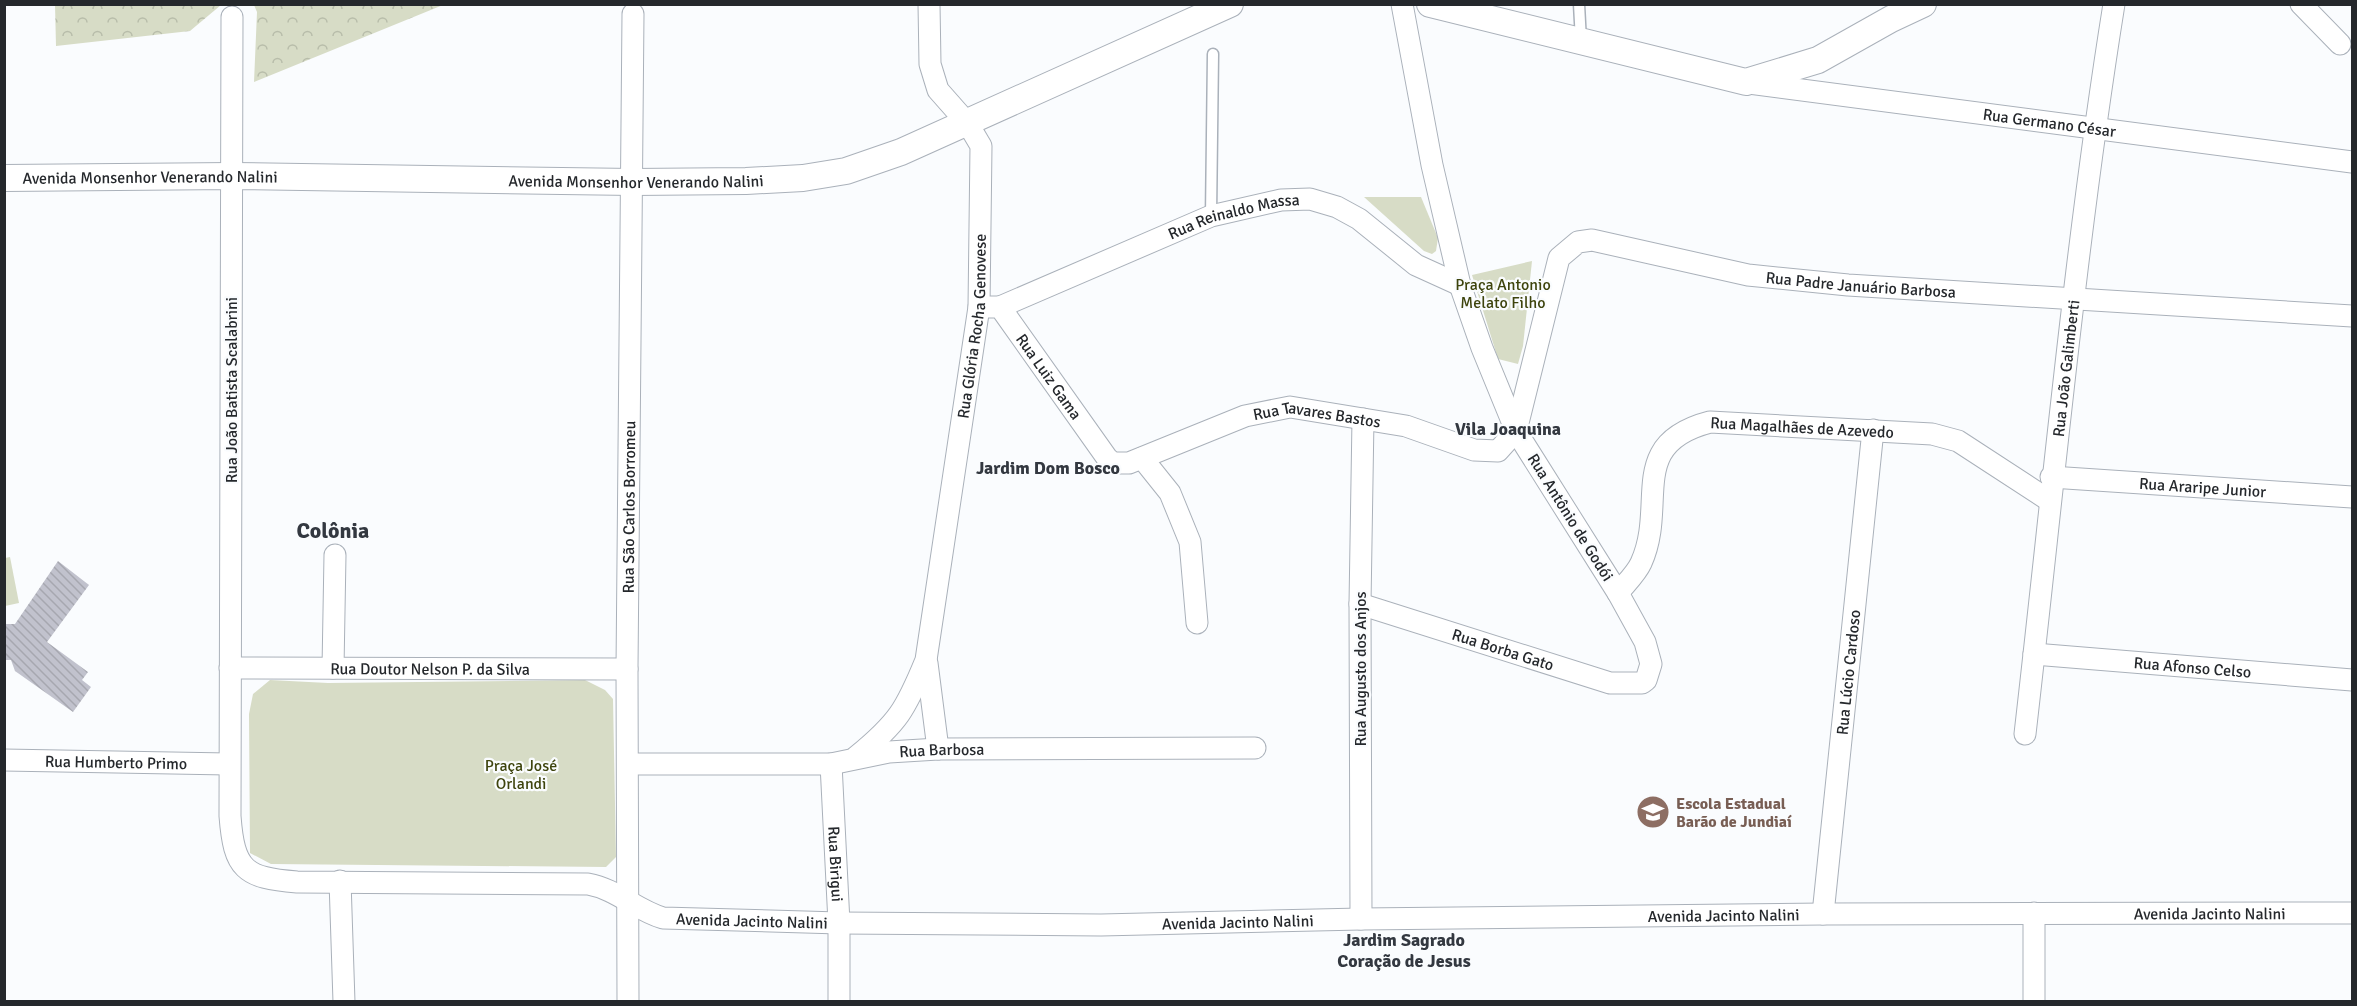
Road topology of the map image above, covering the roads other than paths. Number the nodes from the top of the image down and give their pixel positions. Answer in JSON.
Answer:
{"nodes":[{"id":1,"x":929,"y":4,"type":"edge"},
{"id":2,"x":1230,"y":4,"type":"edge"},
{"id":3,"x":1402,"y":4,"type":"edge"},
{"id":4,"x":1430,"y":4,"type":"edge"},
{"id":5,"x":1579,"y":4,"type":"edge"},
{"id":6,"x":1923,"y":4,"type":"edge"},
{"id":7,"x":2114,"y":4,"type":"edge"},
{"id":8,"x":2301,"y":4,"type":"edge"},
{"id":9,"x":633,"y":14,"type":"dead end"},
{"id":10,"x":232,"y":17,"type":"dead end"},
{"id":11,"x":1581,"y":42,"type":"junction"},
{"id":12,"x":2340,"y":44,"type":"dead end"},
{"id":13,"x":1213,"y":54,"type":"dead end"},
{"id":14,"x":1746,"y":82,"type":"junction"},
{"id":15,"x":969,"y":124,"type":"junction"},
{"id":16,"x":2094,"y":126,"type":"junction"},
{"id":17,"x":2352,"y":162,"type":"edge"},
{"id":18,"x":232,"y":176,"type":"junction"},
{"id":19,"x":4,"y":178,"type":"edge"},
{"id":20,"x":633,"y":182,"type":"junction"},
{"id":21,"x":1211,"y":216,"type":"junction"},
{"id":22,"x":1460,"y":285,"type":"junction"},
{"id":23,"x":2073,"y":297,"type":"junction"},
{"id":24,"x":990,"y":307,"type":"junction"},
{"id":25,"x":2352,"y":316,"type":"edge"},
{"id":26,"x":1363,"y":419,"type":"junction"},
{"id":27,"x":1873,"y":430,"type":"junction"},
{"id":28,"x":1516,"y":431,"type":"junction"},
{"id":29,"x":1142,"y":458,"type":"junction"},
{"id":30,"x":1113,"y":463,"type":"joint"},
{"id":31,"x":2051,"y":477,"type":"junction"},
{"id":32,"x":2352,"y":497,"type":"edge"},
{"id":33,"x":2050,"y":501,"type":"junction"},
{"id":34,"x":335,"y":555,"type":"dead end"},
{"id":35,"x":1618,"y":593,"type":"junction"},
{"id":36,"x":1360,"y":604,"type":"junction"},
{"id":37,"x":1197,"y":622,"type":"dead end"},
{"id":38,"x":2034,"y":654,"type":"junction"},
{"id":39,"x":926,"y":660,"type":"junction"},
{"id":40,"x":230,"y":668,"type":"junction"},
{"id":41,"x":333,"y":668,"type":"junction"},
{"id":42,"x":627,"y":669,"type":"junction"},
{"id":43,"x":1646,"y":680,"type":"joint"},
{"id":44,"x":2352,"y":680,"type":"edge"},
{"id":45,"x":2025,"y":734,"type":"dead end"},
{"id":46,"x":1255,"y":748,"type":"dead end"},
{"id":47,"x":938,"y":749,"type":"junction"},
{"id":48,"x":855,"y":757,"type":"junction"},
{"id":49,"x":4,"y":760,"type":"edge"},
{"id":50,"x":228,"y":764,"type":"junction"},
{"id":51,"x":629,"y":764,"type":"junction"},
{"id":52,"x":831,"y":764,"type":"junction"},
{"id":53,"x":340,"y":882,"type":"junction"},
{"id":54,"x":627,"y":899,"type":"junction"},
{"id":55,"x":2034,"y":913,"type":"junction"},
{"id":56,"x":2352,"y":913,"type":"edge"},
{"id":57,"x":1823,"y":914,"type":"junction"},
{"id":58,"x":1361,"y":919,"type":"junction"},
{"id":59,"x":839,"y":923,"type":"junction"},
{"id":60,"x":344,"y":1002,"type":"edge"},
{"id":61,"x":628,"y":1002,"type":"edge"},
{"id":62,"x":839,"y":1002,"type":"edge"},
{"id":63,"x":2034,"y":1002,"type":"edge"}],
"edges":[{"from":1,"to":15,"type":"street","name":"Rua Glória Rocha Genovese"},
{"from":2,"to":15,"type":"street","name":"Avenida Monsenhor Venerando Nalini"},
{"from":3,"to":22,"type":"street","name":"Rua Antônio de Godói"},
{"from":4,"to":11,"type":"street"},
{"from":5,"to":11,"type":"lane"},
{"from":6,"to":14,"type":"street"},
{"from":7,"to":16,"type":"street","name":"Rua João Galimberti"},
{"from":8,"to":12,"type":"street"},
{"from":9,"to":20,"type":"street","name":"Rua São Carlos Borromeu"},
{"from":10,"to":18,"type":"street","name":"Rua João Batista Scalabrini"},
{"from":11,"to":14,"type":"street"},
{"from":13,"to":21,"type":"lane"},
{"from":14,"to":16,"type":"street","name":"Rua Germano César"},
{"from":15,"to":20,"type":"street","name":"Avenida Monsenhor Venerando Nalini"},
{"from":15,"to":24,"type":"street","name":"Rua Glória Rocha Genovese"},
{"from":16,"to":17,"type":"street","name":"Rua Germano César"},
{"from":16,"to":23,"type":"street","name":"Rua João Galimberti"},
{"from":18,"to":19,"type":"street","name":"Avenida Monsenhor Venerando Nalini"},
{"from":18,"to":20,"type":"street","name":"Avenida Monsenhor Venerando Nalini"},
{"from":18,"to":40,"type":"street","name":"Rua João Batista Scalabrini"},
{"from":20,"to":42,"type":"street","name":"Rua São Carlos Borromeu"},
{"from":21,"to":22,"type":"street","name":"Rua Reinaldo Massa"},
{"from":21,"to":24,"type":"street","name":"Rua Reinaldo Massa"},
{"from":22,"to":28,"type":"street","name":"Rua Antônio de Godói"},
{"from":23,"to":25,"type":"street","name":"Rua Padre Januário Barbosa"},
{"from":23,"to":28,"type":"street","name":"Rua Padre Januário Barbosa"},
{"from":23,"to":31,"type":"street","name":"Rua João Galimberti"},
{"from":24,"to":30,"type":"street","name":"Rua Luiz Gama"},
{"from":24,"to":39,"type":"street","name":"Rua Glória Rocha Genovese"},
{"from":26,"to":28,"type":"street","name":"Rua Tavares Bastos"},
{"from":26,"to":29,"type":"street","name":"Rua Tavares Bastos"},
{"from":26,"to":36,"type":"street","name":"Rua Augusto dos Anjos"},
{"from":27,"to":33,"type":"street","name":"Rua Magalhães de Azevedo"},
{"from":27,"to":35,"type":"street","name":"Rua Magalhães de Azevedo"},
{"from":27,"to":57,"type":"street","name":"Rua Lúcio Cardoso"},
{"from":28,"to":35,"type":"street","name":"Rua Antônio de Godói"},
{"from":29,"to":30,"type":"street","name":"Rua Tavares Bastos"},
{"from":29,"to":37,"type":"street"},
{"from":31,"to":32,"type":"street","name":"Rua Araripe Junior"},
{"from":31,"to":33,"type":"street","name":"Rua João Galimberti"},
{"from":33,"to":38,"type":"street","name":"Rua João Galimberti"},
{"from":34,"to":41,"type":"street"},
{"from":35,"to":43,"type":"street","name":"Rua Antônio de Godói"},
{"from":36,"to":43,"type":"street","name":"Rua Borba Gato"},
{"from":36,"to":58,"type":"street","name":"Rua Augusto dos Anjos"},
{"from":38,"to":44,"type":"street","name":"Rua Afonso Celso"},
{"from":38,"to":45,"type":"street","name":"Rua João Galimberti"},
{"from":39,"to":47,"type":"street","name":"Rua Glória Rocha Genovese"},
{"from":39,"to":48,"type":"street","name":"Rua Glória Rocha Genovese"},
{"from":40,"to":41,"type":"street","name":"Rua Doutor Nelson P. da Silva"},
{"from":40,"to":50,"type":"street","name":"Rua João Batista Scalabrini"},
{"from":41,"to":42,"type":"street","name":"Rua Doutor Nelson P. da Silva"},
{"from":42,"to":51,"type":"street","name":"Rua São Carlos Borromeu"},
{"from":46,"to":47,"type":"street","name":"Rua Barbosa"},
{"from":47,"to":48,"type":"street","name":"Rua Barbosa"},
{"from":48,"to":52,"type":"street","name":"Rua Barbosa"},
{"from":49,"to":50,"type":"street","name":"Rua Humberto Primo"},
{"from":50,"to":53,"type":"street","name":"Avenida Jacinto Nalini"},
{"from":51,"to":52,"type":"street","name":"Rua Barbosa"},
{"from":51,"to":54,"type":"street","name":"Rua São Carlos Borromeu"},
{"from":52,"to":59,"type":"street","name":"Rua Birigui"},
{"from":53,"to":54,"type":"street","name":"Avenida Jacinto Nalini"},
{"from":53,"to":60,"type":"street"},
{"from":54,"to":59,"type":"street","name":"Avenida Jacinto Nalini"},
{"from":54,"to":61,"type":"street","name":"Rua São Carlos Borromeu"},
{"from":55,"to":56,"type":"street","name":"Avenida Jacinto Nalini"},
{"from":55,"to":57,"type":"street","name":"Avenida Jacinto Nalini"},
{"from":55,"to":63,"type":"street"},
{"from":57,"to":58,"type":"street","name":"Avenida Jacinto Nalini"},
{"from":58,"to":59,"type":"street","name":"Avenida Jacinto Nalini"},
{"from":59,"to":62,"type":"street","name":"Rua Birigui"}]}
